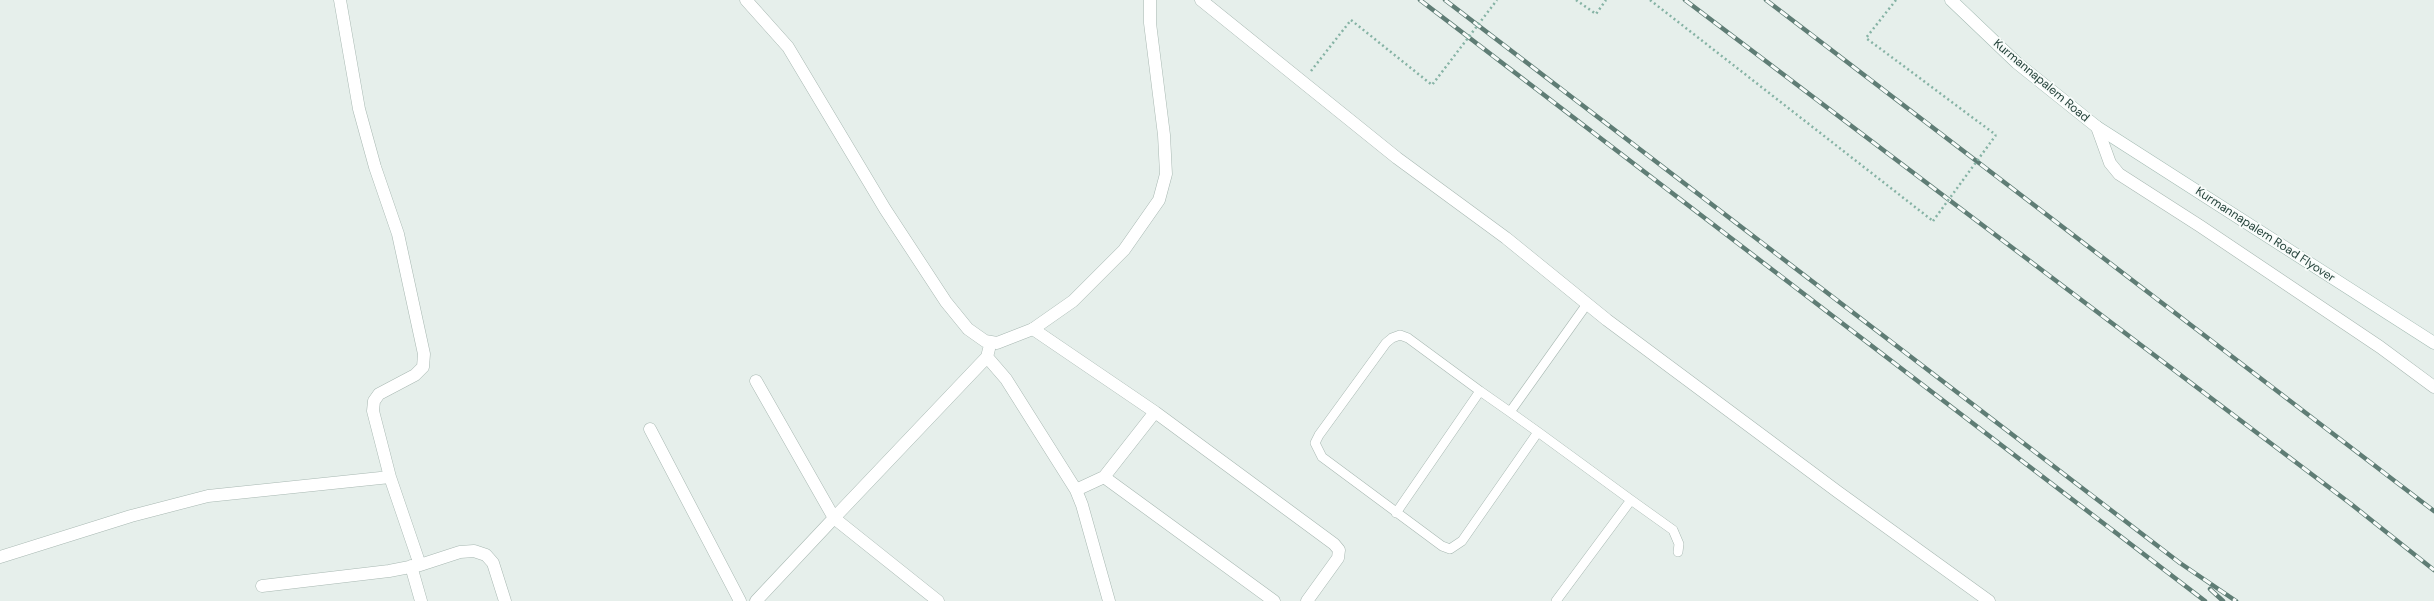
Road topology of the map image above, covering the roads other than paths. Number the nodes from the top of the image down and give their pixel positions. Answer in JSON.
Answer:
{"nodes":[{"id":1,"x":340,"y":0,"type":"edge"},
{"id":2,"x":746,"y":0,"type":"edge"},
{"id":3,"x":1150,"y":0,"type":"edge"},
{"id":4,"x":1201,"y":0,"type":"edge"},
{"id":5,"x":1951,"y":0,"type":"edge"},
{"id":6,"x":2097,"y":127,"type":"junction"},
{"id":7,"x":1588,"y":304,"type":"junction"},
{"id":8,"x":1033,"y":328,"type":"junction"},
{"id":9,"x":990,"y":342,"type":"junction"},
{"id":10,"x":2434,"y":343,"type":"edge"},
{"id":11,"x":986,"y":357,"type":"junction"},
{"id":12,"x":756,"y":381,"type":"dead end"},
{"id":13,"x":2434,"y":387,"type":"edge"},
{"id":14,"x":1480,"y":391,"type":"junction"},
{"id":15,"x":1155,"y":412,"type":"junction"},
{"id":16,"x":1510,"y":412,"type":"junction"},
{"id":17,"x":650,"y":429,"type":"dead end"},
{"id":18,"x":1538,"y":432,"type":"junction"},
{"id":19,"x":390,"y":477,"type":"junction"},
{"id":20,"x":1104,"y":477,"type":"junction"},
{"id":21,"x":1076,"y":490,"type":"junction"},
{"id":22,"x":1631,"y":500,"type":"junction"},
{"id":23,"x":1396,"y":513,"type":"junction"},
{"id":24,"x":834,"y":518,"type":"junction"},
{"id":25,"x":1678,"y":552,"type":"dead end"},
{"id":26,"x":0,"y":557,"type":"edge"},
{"id":27,"x":416,"y":566,"type":"junction"},
{"id":28,"x":262,"y":586,"type":"dead end"},
{"id":29,"x":421,"y":601,"type":"edge"},
{"id":30,"x":504,"y":601,"type":"edge"},
{"id":31,"x":740,"y":601,"type":"edge"},
{"id":32,"x":756,"y":601,"type":"edge"},
{"id":33,"x":938,"y":601,"type":"edge"},
{"id":34,"x":1109,"y":601,"type":"edge"},
{"id":35,"x":1274,"y":601,"type":"edge"},
{"id":36,"x":1306,"y":601,"type":"edge"},
{"id":37,"x":1556,"y":601,"type":"edge"},
{"id":38,"x":1989,"y":601,"type":"edge"}],
"edges":[{"from":1,"to":19,"type":"street"},
{"from":2,"to":9,"type":"street"},
{"from":3,"to":8,"type":"street"},
{"from":4,"to":7,"type":"street"},
{"from":5,"to":6,"type":"street","name":"Kurmannapalem Road"},
{"from":6,"to":10,"type":"street","name":"Kurmannapalem Road Flyover"},
{"from":6,"to":13,"type":"street"},
{"from":7,"to":16,"type":"lane"},
{"from":7,"to":38,"type":"street"},
{"from":8,"to":9,"type":"street"},
{"from":8,"to":15,"type":"street"},
{"from":9,"to":11,"type":"street"},
{"from":11,"to":21,"type":"street"},
{"from":11,"to":24,"type":"street"},
{"from":12,"to":24,"type":"street"},
{"from":14,"to":16,"type":"lane"},
{"from":14,"to":23,"type":"lane"},
{"from":14,"to":23,"type":"lane"},
{"from":15,"to":20,"type":"street"},
{"from":15,"to":36,"type":"street"},
{"from":16,"to":18,"type":"lane"},
{"from":17,"to":31,"type":"street"},
{"from":18,"to":22,"type":"lane"},
{"from":18,"to":23,"type":"lane"},
{"from":19,"to":26,"type":"street"},
{"from":19,"to":27,"type":"street"},
{"from":20,"to":21,"type":"street"},
{"from":20,"to":35,"type":"street"},
{"from":21,"to":34,"type":"street"},
{"from":22,"to":25,"type":"lane"},
{"from":22,"to":37,"type":"lane"},
{"from":24,"to":32,"type":"street"},
{"from":24,"to":33,"type":"street"},
{"from":27,"to":28,"type":"street"},
{"from":27,"to":29,"type":"street"},
{"from":27,"to":30,"type":"street"}]}
